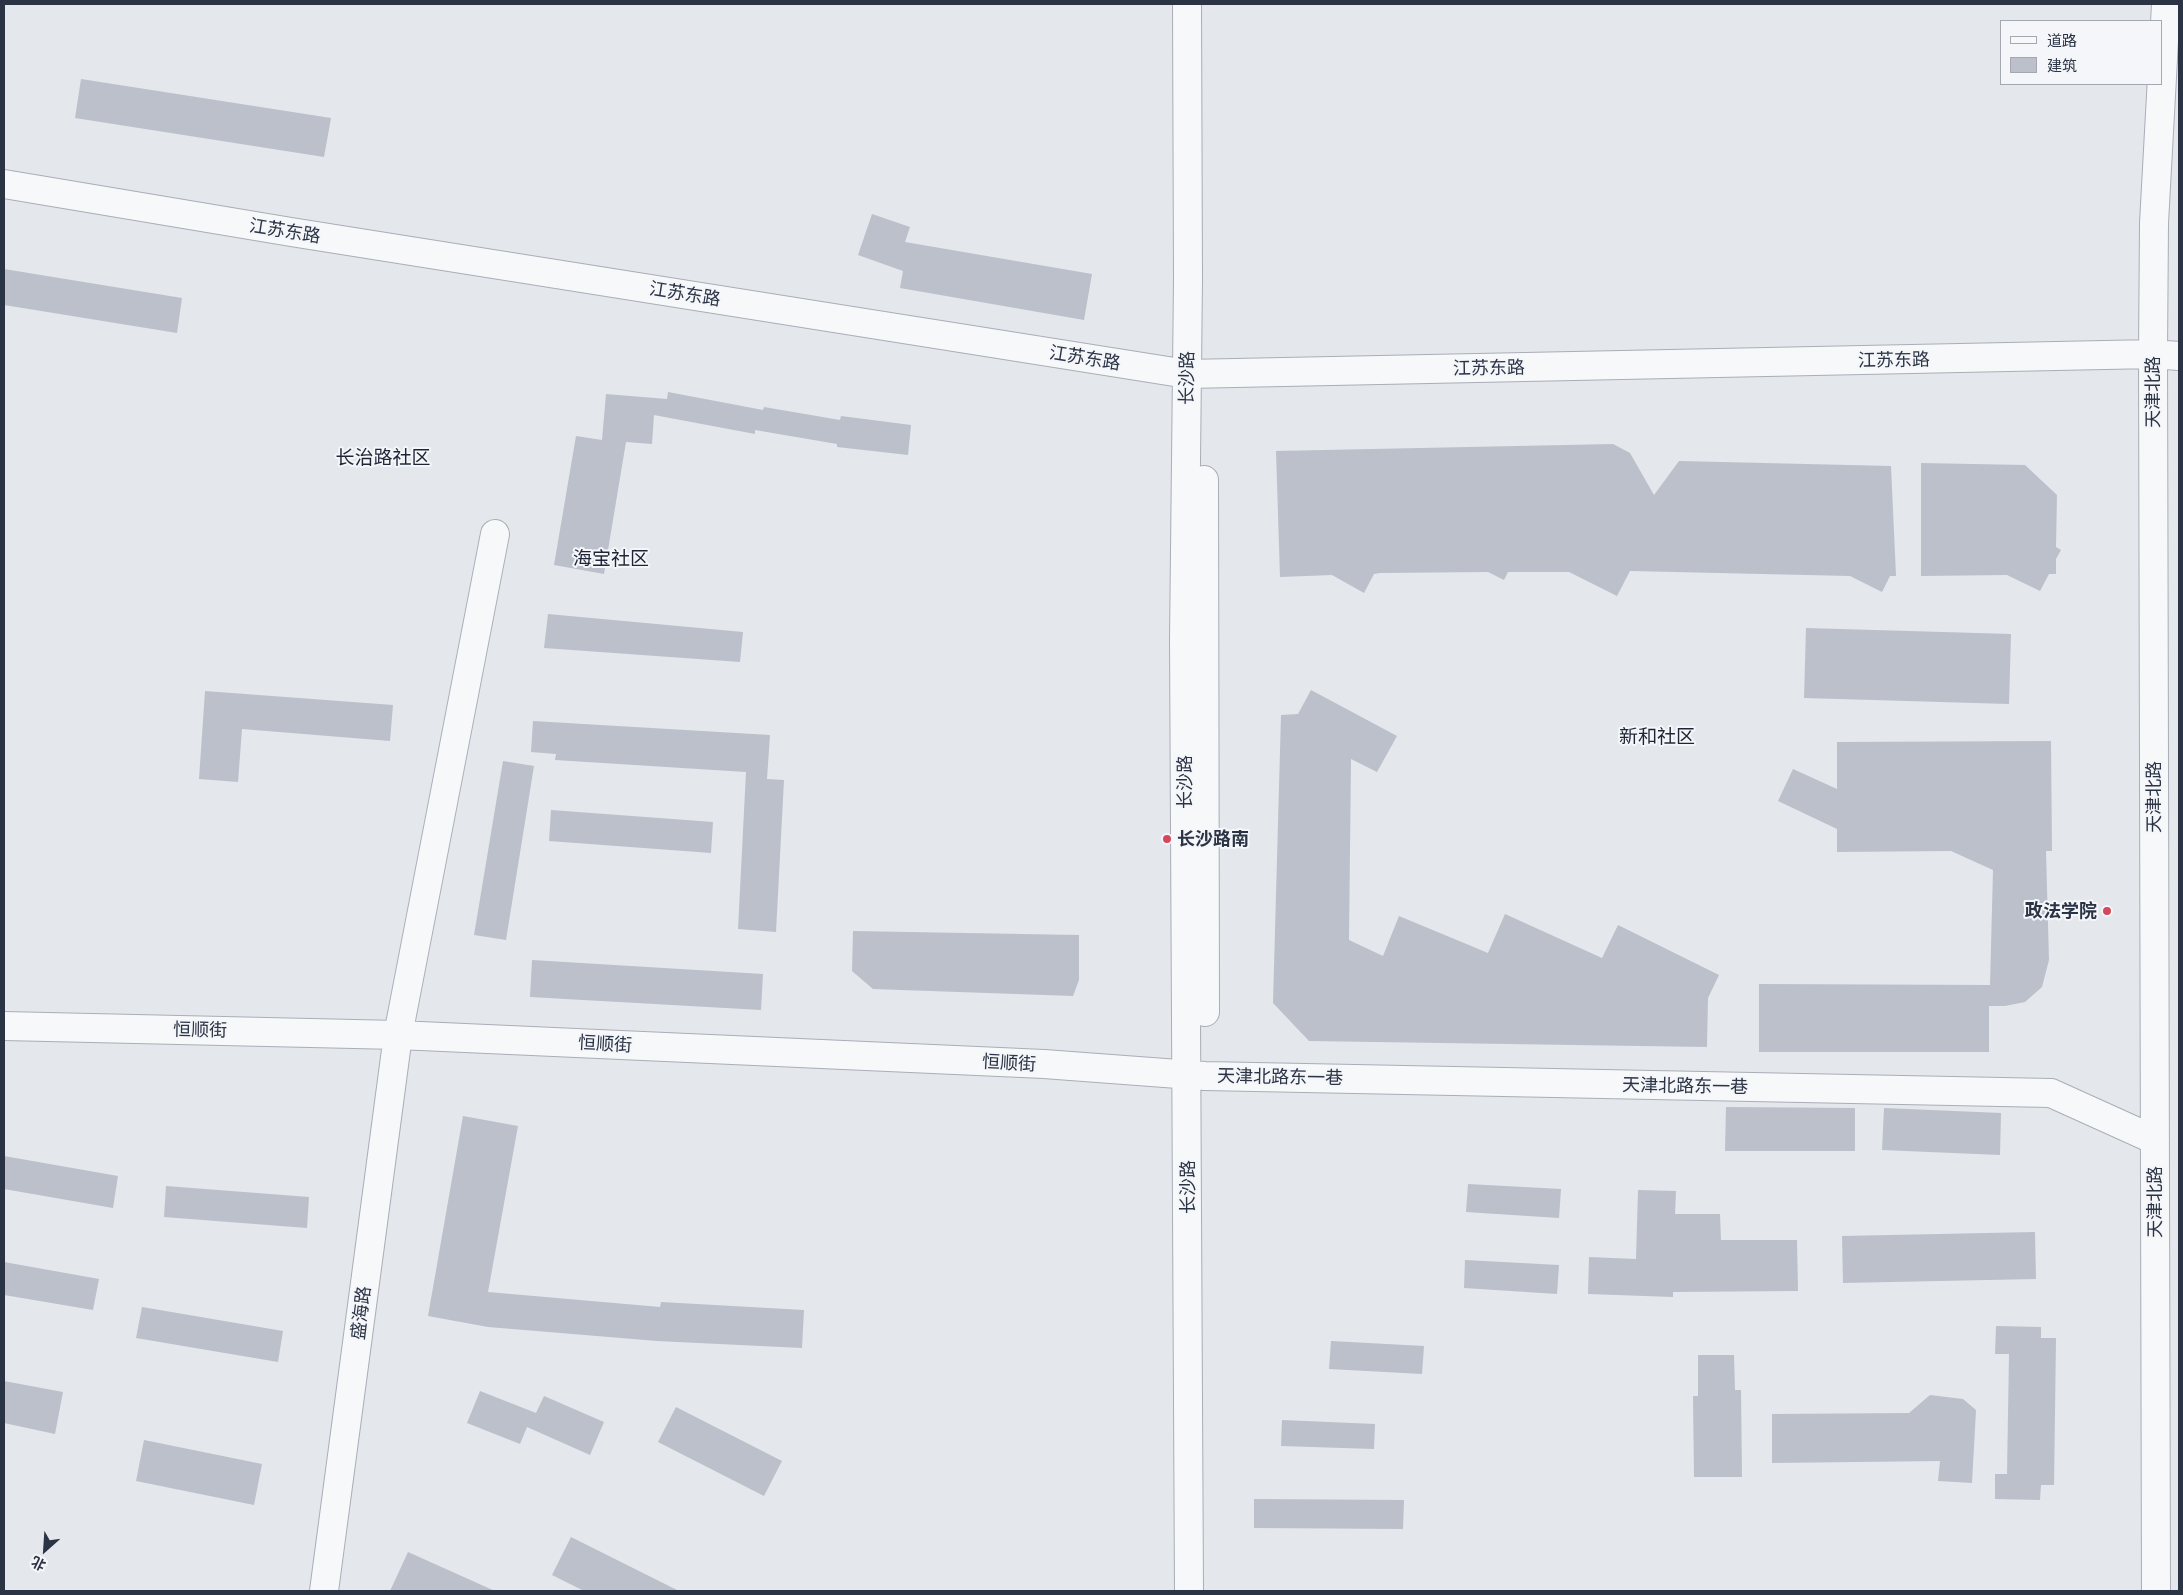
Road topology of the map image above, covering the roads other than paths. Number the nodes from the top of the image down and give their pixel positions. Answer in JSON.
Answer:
{"nodes":[{"id":1,"x":1187,"y":4,"type":"edge"},
{"id":2,"x":1203,"y":4,"type":"edge"},
{"id":3,"x":2166,"y":4,"type":"edge"},
{"id":4,"x":2163,"y":59,"type":"edge"},
{"id":5,"x":2162,"y":85,"type":"edge"},
{"id":6,"x":4,"y":184,"type":"edge"},
{"id":7,"x":2153,"y":354,"type":"junction"},
{"id":8,"x":2179,"y":356,"type":"edge"},
{"id":9,"x":1195,"y":374,"type":"junction"},
{"id":10,"x":495,"y":534,"type":"dead end"},
{"id":11,"x":4,"y":1026,"type":"edge"},
{"id":12,"x":398,"y":1035,"type":"junction"},
{"id":13,"x":1196,"y":1075,"type":"junction"},
{"id":14,"x":2154,"y":1140,"type":"junction"},
{"id":15,"x":324,"y":1591,"type":"edge"},
{"id":16,"x":1189,"y":1591,"type":"edge"},
{"id":17,"x":1206,"y":1591,"type":"edge"},
{"id":18,"x":2156,"y":1591,"type":"edge"}],
"edges":[{"from":1,"to":9,"type":"street","name":"长沙路"},
{"from":2,"to":9,"type":"street","name":"长沙路"},
{"from":3,"to":4,"type":"street","name":"天津北路"},
{"from":5,"to":7,"type":"street","name":"天津北路"},
{"from":6,"to":9,"type":"street","name":"江苏东路"},
{"from":7,"to":8,"type":"street","name":"江苏东路"},
{"from":7,"to":9,"type":"street","name":"江苏东路"},
{"from":7,"to":14,"type":"street","name":"天津北路"},
{"from":9,"to":13,"type":"street","name":"长沙路"},
{"from":10,"to":12,"type":"street","name":"盛海路"},
{"from":11,"to":12,"type":"street","name":"恒顺街"},
{"from":12,"to":13,"type":"street","name":"恒顺街"},
{"from":12,"to":15,"type":"street","name":"盛海路"},
{"from":13,"to":14,"type":"street","name":"天津北路东一巷"},
{"from":13,"to":16,"type":"street","name":"长沙路"},
{"from":13,"to":17,"type":"street","name":"长沙路"},
{"from":14,"to":18,"type":"street","name":"天津北路"}]}
